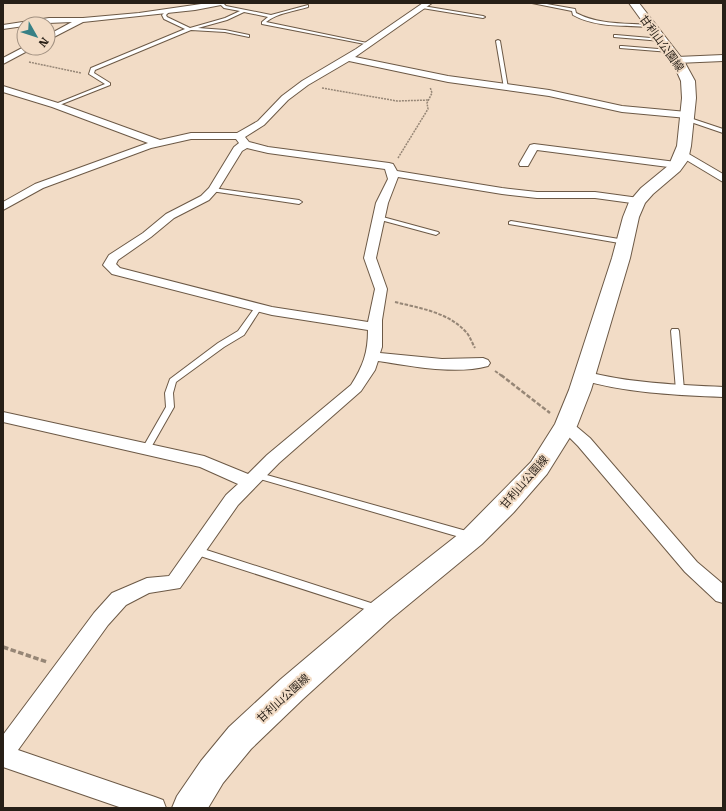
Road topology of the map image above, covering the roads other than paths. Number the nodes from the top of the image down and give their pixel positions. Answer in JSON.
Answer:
{"nodes":[{"id":1,"x":220,"y":3,"type":"edge"},
{"id":2,"x":534,"y":3,"type":"edge"},
{"id":3,"x":634,"y":3,"type":"edge"},
{"id":4,"x":425,"y":5,"type":"edge"},
{"id":5,"x":307,"y":6,"type":"dead end"},
{"id":6,"x":242,"y":11,"type":"junction"},
{"id":7,"x":167,"y":12,"type":"junction"},
{"id":8,"x":271,"y":16,"type":"junction"},
{"id":9,"x":483,"y":17,"type":"dead end"},
{"id":10,"x":83,"y":20,"type":"junction"},
{"id":11,"x":3,"y":26,"type":"edge"},
{"id":12,"x":188,"y":29,"type":"junction"},
{"id":13,"x":56,"y":34,"type":"edge"},
{"id":14,"x":247,"y":36,"type":"dead end"},
{"id":15,"x":616,"y":36,"type":"dead end"},
{"id":16,"x":498,"y":41,"type":"dead end"},
{"id":17,"x":370,"y":44,"type":"junction"},
{"id":18,"x":665,"y":44,"type":"junction"},
{"id":19,"x":622,"y":47,"type":"dead end"},
{"id":20,"x":16,"y":54,"type":"edge"},
{"id":21,"x":348,"y":58,"type":"junction"},
{"id":22,"x":723,"y":58,"type":"edge"},
{"id":23,"x":6,"y":59,"type":"edge"},
{"id":24,"x":506,"y":88,"type":"junction"},
{"id":25,"x":3,"y":89,"type":"edge"},
{"id":26,"x":55,"y":105,"type":"junction"},
{"id":27,"x":687,"y":117,"type":"junction"},
{"id":28,"x":723,"y":131,"type":"edge"},
{"id":29,"x":242,"y":140,"type":"junction"},
{"id":30,"x":158,"y":143,"type":"junction"},
{"id":31,"x":679,"y":159,"type":"junction"},
{"id":32,"x":524,"y":164,"type":"dead end"},
{"id":33,"x":391,"y":170,"type":"junction"},
{"id":34,"x":723,"y":178,"type":"edge"},
{"id":35,"x":213,"y":190,"type":"junction"},
{"id":36,"x":639,"y":200,"type":"junction"},
{"id":37,"x":299,"y":202,"type":"dead end"},
{"id":38,"x":3,"y":207,"type":"edge"},
{"id":39,"x":379,"y":218,"type":"junction"},
{"id":40,"x":511,"y":223,"type":"dead end"},
{"id":41,"x":436,"y":233,"type":"dead end"},
{"id":42,"x":625,"y":242,"type":"junction"},
{"id":43,"x":258,"y":307,"type":"junction"},
{"id":44,"x":375,"y":328,"type":"junction"},
{"id":45,"x":675,"y":330,"type":"dead end"},
{"id":46,"x":372,"y":356,"type":"junction"},
{"id":47,"x":483,"y":363,"type":"dead end"},
{"id":48,"x":584,"y":376,"type":"junction"},
{"id":49,"x":680,"y":390,"type":"junction"},
{"id":50,"x":723,"y":392,"type":"edge"},
{"id":51,"x":3,"y":417,"type":"edge"},
{"id":52,"x":566,"y":426,"type":"junction"},
{"id":53,"x":146,"y":449,"type":"junction"},
{"id":54,"x":253,"y":478,"type":"junction"},
{"id":55,"x":473,"y":537,"type":"junction"},
{"id":56,"x":197,"y":550,"type":"junction"},
{"id":57,"x":723,"y":595,"type":"edge"},
{"id":58,"x":381,"y":611,"type":"junction"},
{"id":59,"x":3,"y":754,"type":"edge"},
{"id":60,"x":155,"y":808,"type":"edge"},
{"id":61,"x":189,"y":808,"type":"edge"}],
"edges":[{"from":1,"to":6,"type":"lane"},
{"from":1,"to":7,"type":"street"},
{"from":2,"to":18,"type":"lane"},
{"from":3,"to":18,"type":"main road","name":"甘利山公園線"},
{"from":4,"to":9,"type":"lane"},
{"from":4,"to":17,"type":"street"},
{"from":5,"to":8,"type":"lane"},
{"from":6,"to":8,"type":"lane"},
{"from":6,"to":12,"type":"lane"},
{"from":7,"to":10,"type":"street"},
{"from":7,"to":12,"type":"lane"},
{"from":8,"to":17,"type":"lane"},
{"from":10,"to":11,"type":"street"},
{"from":10,"to":13,"type":"street"},
{"from":12,"to":14,"type":"lane"},
{"from":12,"to":26,"type":"lane"},
{"from":15,"to":18,"type":"lane"},
{"from":16,"to":24,"type":"lane"},
{"from":17,"to":21,"type":"street"},
{"from":18,"to":19,"type":"lane"},
{"from":18,"to":22,"type":"street"},
{"from":18,"to":27,"type":"main road","name":"甘利山公園線"},
{"from":20,"to":23,"type":"street"},
{"from":21,"to":24,"type":"street"},
{"from":21,"to":29,"type":"street"},
{"from":24,"to":27,"type":"street"},
{"from":25,"to":26,"type":"street"},
{"from":26,"to":30,"type":"street"},
{"from":27,"to":28,"type":"lane"},
{"from":27,"to":31,"type":"main road","name":"甘利山公園線"},
{"from":29,"to":30,"type":"street"},
{"from":29,"to":33,"type":"street"},
{"from":29,"to":35,"type":"street"},
{"from":30,"to":38,"type":"street"},
{"from":31,"to":32,"type":"street"},
{"from":31,"to":34,"type":"street"},
{"from":31,"to":36,"type":"main road","name":"甘利山公園線"},
{"from":33,"to":36,"type":"street"},
{"from":33,"to":39,"type":"street"},
{"from":35,"to":37,"type":"lane"},
{"from":35,"to":43,"type":"street"},
{"from":36,"to":42,"type":"main road","name":"甘利山公園線"},
{"from":39,"to":41,"type":"lane"},
{"from":39,"to":44,"type":"street"},
{"from":40,"to":42,"type":"lane"},
{"from":42,"to":48,"type":"main road","name":"甘利山公園線"},
{"from":43,"to":44,"type":"street"},
{"from":43,"to":53,"type":"lane"},
{"from":44,"to":46,"type":"street"},
{"from":45,"to":49,"type":"lane"},
{"from":46,"to":47,"type":"street"},
{"from":46,"to":54,"type":"street"},
{"from":48,"to":49,"type":"street"},
{"from":48,"to":52,"type":"main road","name":"甘利山公園線"},
{"from":49,"to":50,"type":"street"},
{"from":51,"to":53,"type":"street"},
{"from":52,"to":55,"type":"main road","name":"甘利山公園線"},
{"from":52,"to":57,"type":"street"},
{"from":53,"to":54,"type":"street"},
{"from":54,"to":55,"type":"lane"},
{"from":54,"to":56,"type":"street"},
{"from":55,"to":58,"type":"main road","name":"甘利山公園線"},
{"from":56,"to":58,"type":"lane"},
{"from":56,"to":59,"type":"street"},
{"from":58,"to":61,"type":"main road","name":"甘利山公園線"},
{"from":59,"to":60,"type":"street"}]}
